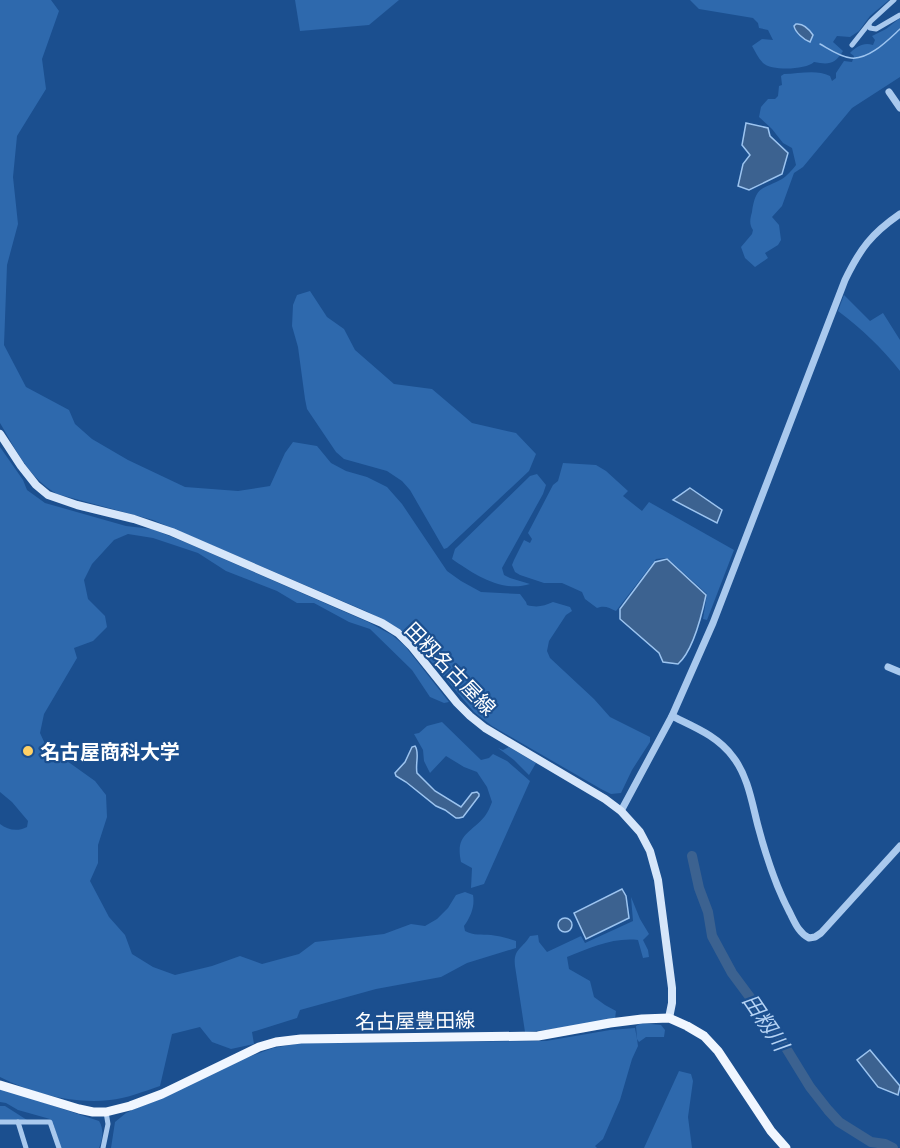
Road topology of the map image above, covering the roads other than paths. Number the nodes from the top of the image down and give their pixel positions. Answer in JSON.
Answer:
{"nodes":[{"id":1,"x":894,"y":0,"type":"edge"},
{"id":2,"x":900,"y":15,"type":"edge"},
{"id":3,"x":869,"y":25,"type":"junction"},
{"id":4,"x":852,"y":45,"type":"dead end"},
{"id":5,"x":889,"y":92,"type":"dead end"},
{"id":6,"x":900,"y":108,"type":"edge"},
{"id":7,"x":900,"y":214,"type":"edge"},
{"id":8,"x":0,"y":434,"type":"edge"},
{"id":9,"x":888,"y":667,"type":"dead end"},
{"id":10,"x":900,"y":672,"type":"edge"},
{"id":11,"x":672,"y":716,"type":"junction"},
{"id":12,"x":621,"y":811,"type":"junction"},
{"id":13,"x":900,"y":846,"type":"edge"},
{"id":14,"x":669,"y":1018,"type":"junction"},
{"id":15,"x":0,"y":1085,"type":"edge"},
{"id":16,"x":106,"y":1112,"type":"junction"},
{"id":17,"x":0,"y":1122,"type":"edge"},
{"id":18,"x":18,"y":1122,"type":"junction"},
{"id":19,"x":26,"y":1148,"type":"edge"},
{"id":20,"x":58,"y":1148,"type":"edge"},
{"id":21,"x":103,"y":1148,"type":"edge"},
{"id":22,"x":786,"y":1148,"type":"edge"}],
"edges":[{"from":1,"to":3,"type":"street"},
{"from":2,"to":3,"type":"street"},
{"from":3,"to":4,"type":"street"},
{"from":5,"to":6,"type":"street"},
{"from":7,"to":11,"type":"street"},
{"from":8,"to":12,"type":"main road","name":"田籾名古屋線"},
{"from":9,"to":10,"type":"street"},
{"from":11,"to":12,"type":"street"},
{"from":11,"to":13,"type":"street"},
{"from":12,"to":14,"type":"main road","name":"田籾名古屋線"},
{"from":14,"to":16,"type":"main road","name":"名古屋豊田線"},
{"from":14,"to":22,"type":"main road","name":"名古屋豊田線"},
{"from":15,"to":16,"type":"main road","name":"名古屋豊田線"},
{"from":16,"to":21,"type":"street"},
{"from":17,"to":18,"type":"street"},
{"from":18,"to":19,"type":"street"},
{"from":18,"to":20,"type":"street"}]}
